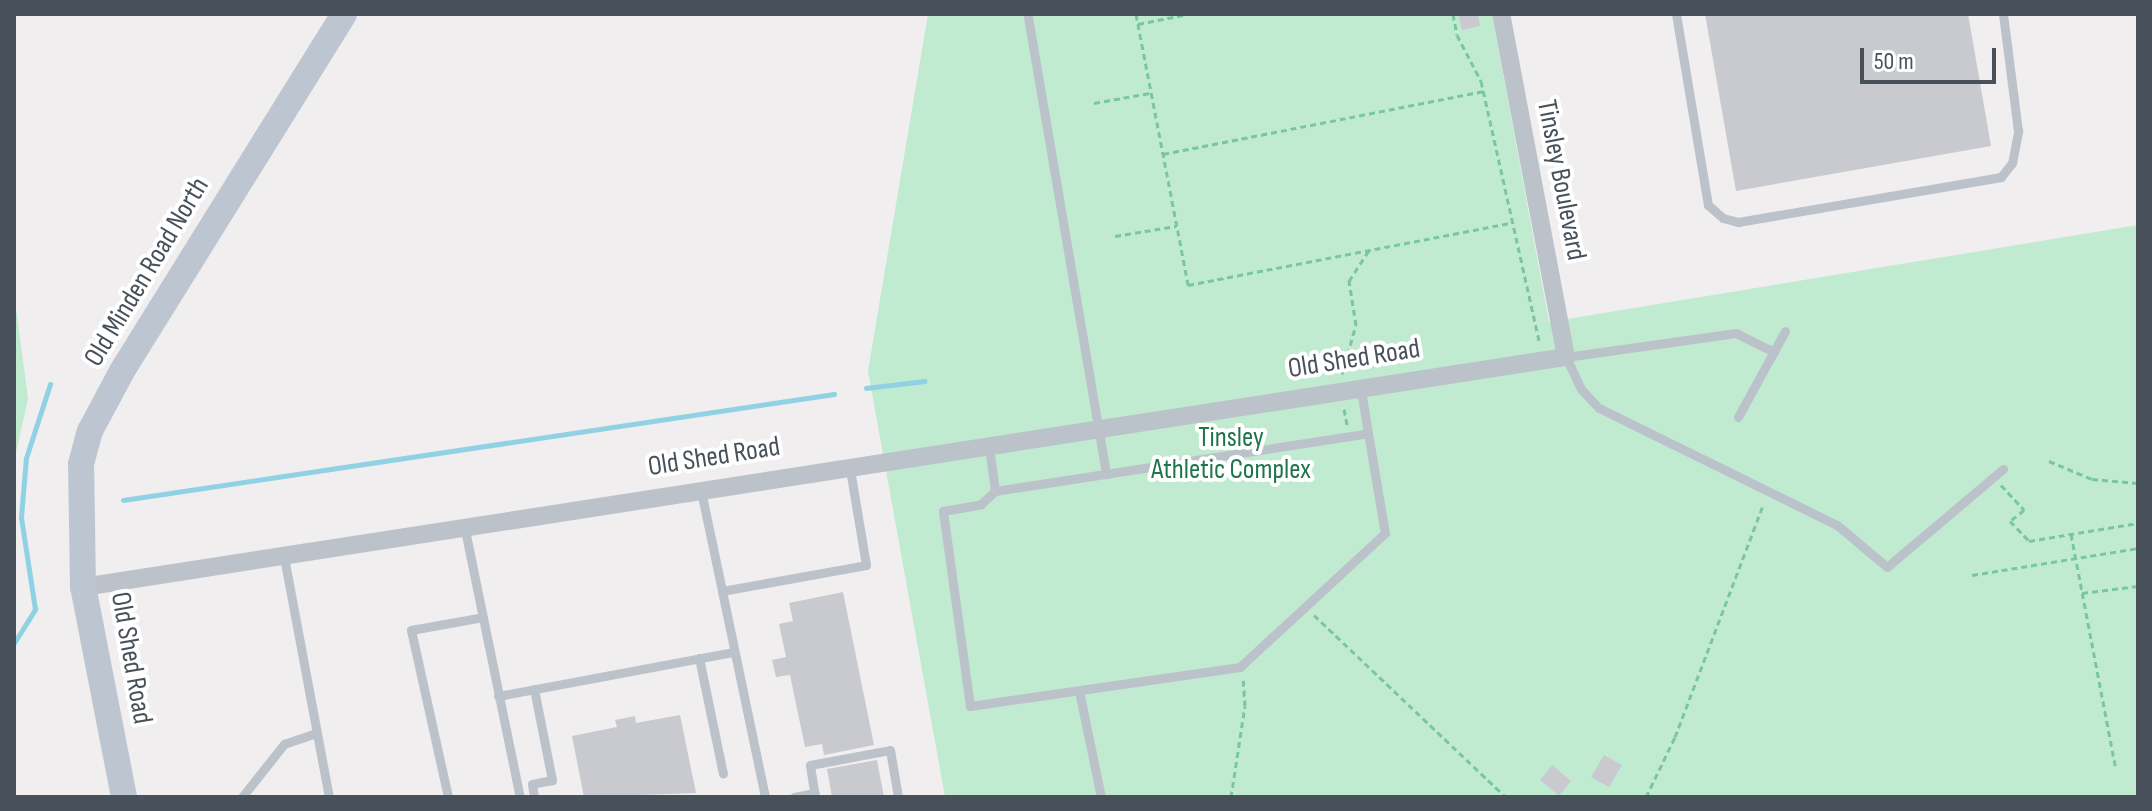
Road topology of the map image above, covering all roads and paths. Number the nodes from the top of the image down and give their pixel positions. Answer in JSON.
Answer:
{"nodes":[{"id":1,"x":344,"y":14,"type":"edge"},
{"id":2,"x":1136,"y":14,"type":"edge"},
{"id":3,"x":1188,"y":14,"type":"edge"},
{"id":4,"x":1453,"y":14,"type":"edge"},
{"id":5,"x":1501,"y":14,"type":"edge"},
{"id":6,"x":1676,"y":14,"type":"edge"},
{"id":7,"x":2003,"y":14,"type":"edge"},
{"id":8,"x":1028,"y":17,"type":"dead end"},
{"id":9,"x":1138,"y":24,"type":"junction"},
{"id":10,"x":1483,"y":91,"type":"junction"},
{"id":11,"x":1150,"y":93,"type":"junction"},
{"id":12,"x":1094,"y":103,"type":"dead end"},
{"id":13,"x":1163,"y":154,"type":"junction"},
{"id":14,"x":1510,"y":223,"type":"junction"},
{"id":15,"x":1176,"y":226,"type":"junction"},
{"id":16,"x":1115,"y":236,"type":"dead end"},
{"id":17,"x":1369,"y":250,"type":"junction"},
{"id":18,"x":1785,"y":331,"type":"dead end"},
{"id":19,"x":1774,"y":352,"type":"junction"},
{"id":20,"x":1566,"y":357,"type":"junction"},
{"id":21,"x":1544,"y":361,"type":"junction"},
{"id":22,"x":1361,"y":390,"type":"junction"},
{"id":23,"x":1342,"y":393,"type":"junction"},
{"id":24,"x":1738,"y":417,"type":"dead end"},
{"id":25,"x":1100,"y":431,"type":"junction"},
{"id":26,"x":1368,"y":433,"type":"junction"},
{"id":27,"x":1349,"y":436,"type":"junction"},
{"id":28,"x":989,"y":447,"type":"junction"},
{"id":29,"x":2049,"y":461,"type":"dead end"},
{"id":30,"x":850,"y":469,"type":"junction"},
{"id":31,"x":2003,"y":469,"type":"dead end"},
{"id":32,"x":1106,"y":474,"type":"junction"},
{"id":33,"x":1993,"y":477,"type":"junction"},
{"id":34,"x":2138,"y":483,"type":"edge"},
{"id":35,"x":1769,"y":490,"type":"junction"},
{"id":36,"x":701,"y":491,"type":"junction"},
{"id":37,"x":995,"y":491,"type":"junction"},
{"id":38,"x":2138,"y":523,"type":"edge"},
{"id":39,"x":465,"y":530,"type":"junction"},
{"id":40,"x":2071,"y":534,"type":"junction"},
{"id":41,"x":2138,"y":548,"type":"edge"},
{"id":42,"x":284,"y":557,"type":"junction"},
{"id":43,"x":2075,"y":558,"type":"junction"},
{"id":44,"x":1972,"y":575,"type":"dead end"},
{"id":45,"x":2138,"y":586,"type":"edge"},
{"id":46,"x":83,"y":587,"type":"junction"},
{"id":47,"x":722,"y":591,"type":"junction"},
{"id":48,"x":2082,"y":593,"type":"junction"},
{"id":49,"x":1305,"y":606,"type":"junction"},
{"id":50,"x":483,"y":617,"type":"junction"},
{"id":51,"x":734,"y":652,"type":"junction"},
{"id":52,"x":699,"y":658,"type":"junction"},
{"id":53,"x":1240,"y":667,"type":"junction"},
{"id":54,"x":534,"y":689,"type":"junction"},
{"id":55,"x":1079,"y":691,"type":"junction"},
{"id":56,"x":498,"y":696,"type":"junction"},
{"id":57,"x":316,"y":733,"type":"junction"},
{"id":58,"x":2116,"y":769,"type":"dead end"},
{"id":59,"x":723,"y":774,"type":"dead end"},
{"id":60,"x":815,"y":795,"type":"edge"},
{"id":61,"x":124,"y":797,"type":"edge"},
{"id":62,"x":242,"y":797,"type":"edge"},
{"id":63,"x":329,"y":797,"type":"edge"},
{"id":64,"x":448,"y":797,"type":"edge"},
{"id":65,"x":520,"y":797,"type":"edge"},
{"id":66,"x":534,"y":797,"type":"edge"},
{"id":67,"x":765,"y":797,"type":"edge"},
{"id":68,"x":794,"y":797,"type":"edge"},
{"id":69,"x":898,"y":797,"type":"edge"},
{"id":70,"x":1101,"y":797,"type":"edge"},
{"id":71,"x":1231,"y":797,"type":"edge"},
{"id":72,"x":1506,"y":797,"type":"edge"},
{"id":73,"x":1646,"y":797,"type":"edge"}],
"edges":[{"from":1,"to":46,"type":"street","name":"Old Minden Road North"},
{"from":2,"to":9,"type":"path"},
{"from":3,"to":9,"type":"path"},
{"from":4,"to":10,"type":"path"},
{"from":5,"to":20,"type":"street","name":"Tinsley Boulevard"},
{"from":6,"to":7,"type":"lane"},
{"from":8,"to":25,"type":"lane"},
{"from":9,"to":11,"type":"path"},
{"from":10,"to":13,"type":"path"},
{"from":10,"to":14,"type":"path"},
{"from":11,"to":12,"type":"path"},
{"from":11,"to":13,"type":"path"},
{"from":13,"to":15,"type":"path"},
{"from":14,"to":17,"type":"path"},
{"from":14,"to":21,"type":"path"},
{"from":15,"to":16,"type":"path"},
{"from":15,"to":17,"type":"path"},
{"from":17,"to":23,"type":"path"},
{"from":18,"to":19,"type":"lane"},
{"from":19,"to":20,"type":"lane"},
{"from":19,"to":24,"type":"lane"},
{"from":20,"to":21,"type":"street","name":"Old Shed Road"},
{"from":20,"to":35,"type":"lane"},
{"from":21,"to":22,"type":"street","name":"Old Shed Road"},
{"from":22,"to":23,"type":"street","name":"Old Shed Road"},
{"from":22,"to":26,"type":"lane"},
{"from":23,"to":25,"type":"street","name":"Old Shed Road"},
{"from":23,"to":27,"type":"path"},
{"from":25,"to":28,"type":"street","name":"Old Shed Road"},
{"from":25,"to":32,"type":"lane"},
{"from":26,"to":27,"type":"lane"},
{"from":26,"to":49,"type":"lane"},
{"from":27,"to":32,"type":"lane"},
{"from":28,"to":30,"type":"street","name":"Old Shed Road"},
{"from":28,"to":37,"type":"lane"},
{"from":29,"to":34,"type":"path"},
{"from":30,"to":36,"type":"street","name":"Old Shed Road"},
{"from":30,"to":47,"type":"lane"},
{"from":31,"to":33,"type":"lane"},
{"from":32,"to":37,"type":"lane"},
{"from":33,"to":35,"type":"lane"},
{"from":33,"to":40,"type":"path"},
{"from":35,"to":73,"type":"path"},
{"from":36,"to":39,"type":"street","name":"Old Shed Road"},
{"from":36,"to":47,"type":"lane"},
{"from":37,"to":55,"type":"lane"},
{"from":38,"to":40,"type":"path"},
{"from":39,"to":42,"type":"street","name":"Old Shed Road"},
{"from":39,"to":50,"type":"lane"},
{"from":40,"to":43,"type":"path"},
{"from":41,"to":43,"type":"path"},
{"from":42,"to":46,"type":"street","name":"Old Shed Road"},
{"from":42,"to":57,"type":"lane"},
{"from":43,"to":44,"type":"path"},
{"from":43,"to":48,"type":"path"},
{"from":45,"to":48,"type":"path"},
{"from":46,"to":61,"type":"street","name":"Old Shed Road"},
{"from":47,"to":51,"type":"lane"},
{"from":48,"to":58,"type":"path"},
{"from":49,"to":53,"type":"lane"},
{"from":49,"to":72,"type":"path"},
{"from":50,"to":56,"type":"lane"},
{"from":50,"to":64,"type":"lane"},
{"from":51,"to":52,"type":"lane"},
{"from":51,"to":67,"type":"lane"},
{"from":52,"to":54,"type":"lane"},
{"from":52,"to":59,"type":"lane"},
{"from":53,"to":55,"type":"lane"},
{"from":53,"to":71,"type":"path"},
{"from":54,"to":56,"type":"lane"},
{"from":54,"to":66,"type":"lane"},
{"from":55,"to":70,"type":"lane"},
{"from":56,"to":65,"type":"lane"},
{"from":57,"to":62,"type":"lane"},
{"from":57,"to":63,"type":"lane"},
{"from":60,"to":68,"type":"lane"},
{"from":60,"to":69,"type":"lane"}]}
